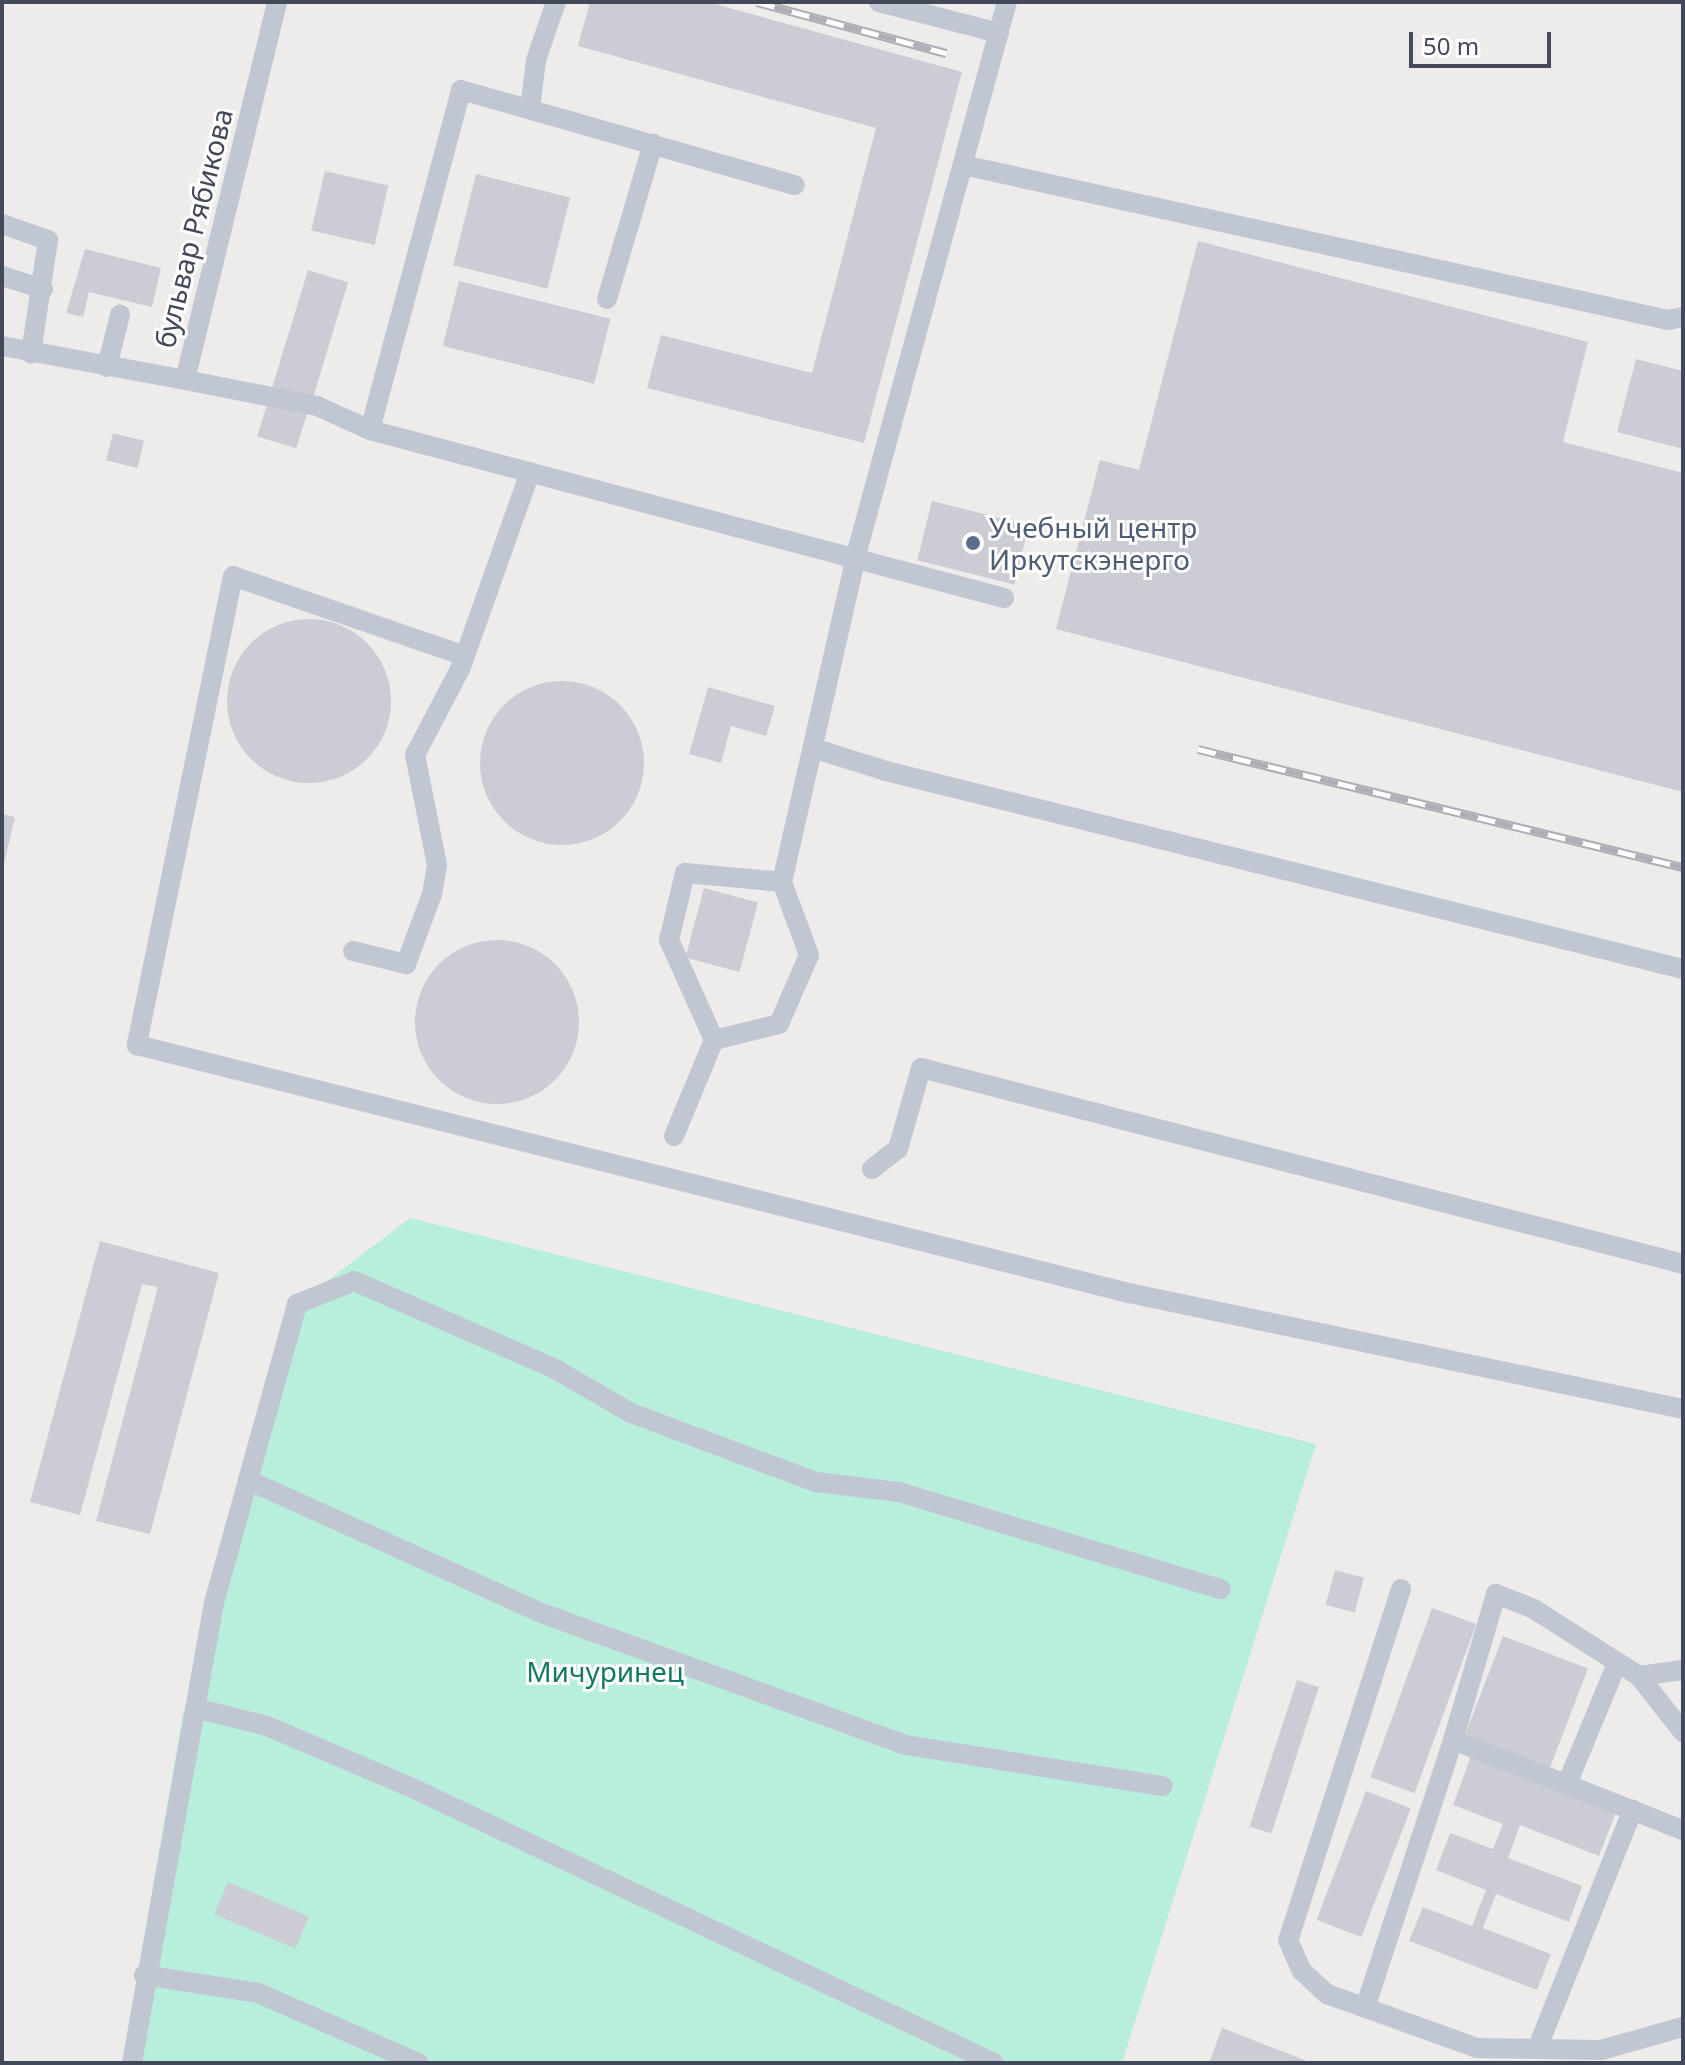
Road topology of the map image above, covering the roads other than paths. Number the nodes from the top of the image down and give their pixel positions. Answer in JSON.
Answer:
{"nodes":[{"id":1,"x":277,"y":2,"type":"edge"},
{"id":2,"x":556,"y":2,"type":"edge"},
{"id":3,"x":879,"y":2,"type":"edge"},
{"id":4,"x":1007,"y":2,"type":"edge"},
{"id":5,"x":999,"y":33,"type":"junction"},
{"id":6,"x":530,"y":109,"type":"junction"},
{"id":7,"x":653,"y":144,"type":"junction"},
{"id":8,"x":963,"y":165,"type":"junction"},
{"id":9,"x":795,"y":185,"type":"dead end"},
{"id":10,"x":2,"y":224,"type":"edge"},
{"id":11,"x":2,"y":276,"type":"edge"},
{"id":12,"x":43,"y":289,"type":"junction"},
{"id":13,"x":607,"y":299,"type":"dead end"},
{"id":14,"x":120,"y":315,"type":"dead end"},
{"id":15,"x":1683,"y":317,"type":"edge"},
{"id":16,"x":2,"y":346,"type":"edge"},
{"id":17,"x":31,"y":354,"type":"junction"},
{"id":18,"x":107,"y":367,"type":"junction"},
{"id":19,"x":185,"y":380,"type":"junction"},
{"id":20,"x":370,"y":430,"type":"junction"},
{"id":21,"x":530,"y":472,"type":"junction"},
{"id":22,"x":856,"y":555,"type":"junction"},
{"id":23,"x":1004,"y":598,"type":"dead end"},
{"id":24,"x":465,"y":656,"type":"junction"},
{"id":25,"x":813,"y":748,"type":"junction"},
{"id":26,"x":782,"y":882,"type":"junction"},
{"id":27,"x":353,"y":951,"type":"dead end"},
{"id":28,"x":1683,"y":969,"type":"edge"},
{"id":29,"x":714,"y":1040,"type":"junction"},
{"id":30,"x":674,"y":1136,"type":"dead end"},
{"id":31,"x":872,"y":1169,"type":"dead end"},
{"id":32,"x":1683,"y":1264,"type":"edge"},
{"id":33,"x":1683,"y":1409,"type":"edge"},
{"id":34,"x":248,"y":1480,"type":"junction"},
{"id":35,"x":1221,"y":1589,"type":"dead end"},
{"id":36,"x":1401,"y":1589,"type":"dead end"},
{"id":37,"x":1617,"y":1663,"type":"junction"},
{"id":38,"x":1683,"y":1670,"type":"edge"},
{"id":39,"x":1639,"y":1676,"type":"junction"},
{"id":40,"x":195,"y":1708,"type":"junction"},
{"id":41,"x":1683,"y":1732,"type":"edge"},
{"id":42,"x":1453,"y":1740,"type":"junction"},
{"id":43,"x":1567,"y":1784,"type":"junction"},
{"id":44,"x":1163,"y":1786,"type":"dead end"},
{"id":45,"x":1633,"y":1809,"type":"junction"},
{"id":46,"x":1683,"y":1830,"type":"edge"},
{"id":47,"x":144,"y":1975,"type":"junction"},
{"id":48,"x":1365,"y":2008,"type":"junction"},
{"id":49,"x":1683,"y":2027,"type":"edge"},
{"id":50,"x":1537,"y":2049,"type":"junction"},
{"id":51,"x":132,"y":2063,"type":"edge"},
{"id":52,"x":418,"y":2063,"type":"edge"},
{"id":53,"x":994,"y":2063,"type":"edge"}],
"edges":[{"from":1,"to":19,"type":"street","name":"бульвар Рябикова"},
{"from":2,"to":6,"type":"street"},
{"from":3,"to":5,"type":"street"},
{"from":4,"to":5,"type":"street"},
{"from":5,"to":8,"type":"street"},
{"from":6,"to":7,"type":"street"},
{"from":6,"to":20,"type":"street"},
{"from":7,"to":9,"type":"street"},
{"from":7,"to":13,"type":"street"},
{"from":8,"to":15,"type":"street"},
{"from":8,"to":22,"type":"street"},
{"from":10,"to":12,"type":"street"},
{"from":11,"to":12,"type":"street"},
{"from":12,"to":17,"type":"street"},
{"from":14,"to":18,"type":"street"},
{"from":16,"to":17,"type":"street","name":"бульвар Рябикова"},
{"from":17,"to":18,"type":"street","name":"бульвар Рябикова"},
{"from":18,"to":19,"type":"street","name":"бульвар Рябикова"},
{"from":19,"to":20,"type":"street"},
{"from":20,"to":21,"type":"street"},
{"from":21,"to":22,"type":"street"},
{"from":21,"to":24,"type":"street"},
{"from":22,"to":23,"type":"street"},
{"from":22,"to":25,"type":"street"},
{"from":24,"to":27,"type":"street"},
{"from":24,"to":33,"type":"street"},
{"from":25,"to":26,"type":"street"},
{"from":25,"to":28,"type":"street"},
{"from":26,"to":29,"type":"street"},
{"from":26,"to":29,"type":"street"},
{"from":29,"to":30,"type":"street"},
{"from":31,"to":32,"type":"street"},
{"from":34,"to":35,"type":"street"},
{"from":34,"to":40,"type":"street"},
{"from":34,"to":44,"type":"street"},
{"from":36,"to":48,"type":"street"},
{"from":37,"to":39,"type":"street"},
{"from":37,"to":42,"type":"street"},
{"from":37,"to":43,"type":"street"},
{"from":38,"to":39,"type":"street"},
{"from":39,"to":41,"type":"street"},
{"from":40,"to":47,"type":"street"},
{"from":40,"to":53,"type":"street"},
{"from":42,"to":43,"type":"street"},
{"from":42,"to":48,"type":"street"},
{"from":43,"to":45,"type":"street"},
{"from":45,"to":46,"type":"street"},
{"from":45,"to":50,"type":"street"},
{"from":47,"to":51,"type":"street"},
{"from":47,"to":52,"type":"street"},
{"from":48,"to":50,"type":"street"},
{"from":49,"to":50,"type":"street"}]}
